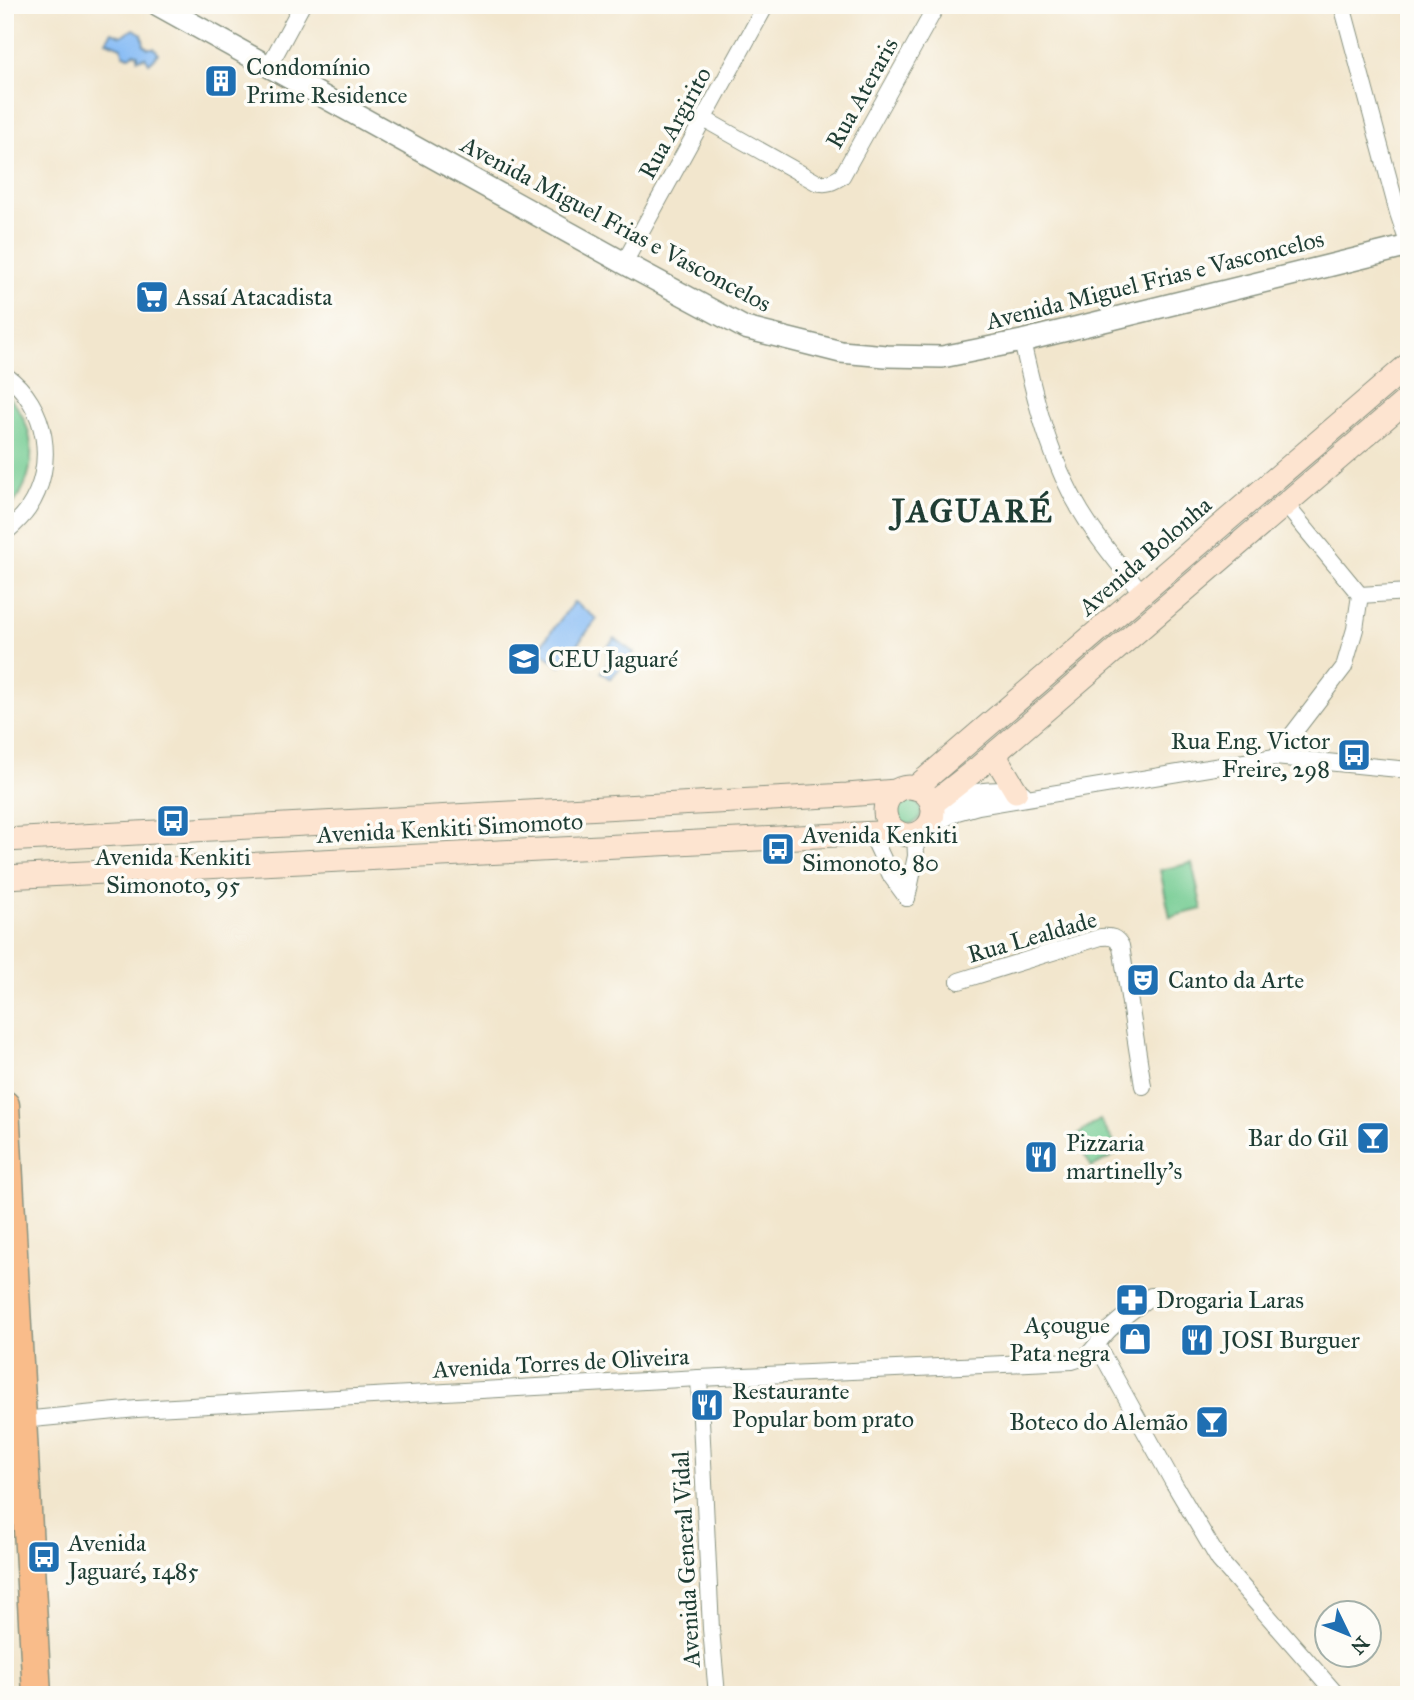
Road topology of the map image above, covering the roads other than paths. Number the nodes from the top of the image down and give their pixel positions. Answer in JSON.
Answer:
{"nodes":[{"id":1,"x":302,"y":5,"type":"edge"},
{"id":2,"x":766,"y":5,"type":"edge"},
{"id":3,"x":937,"y":5,"type":"edge"},
{"id":4,"x":1342,"y":5,"type":"edge"},
{"id":5,"x":165,"y":7,"type":"edge"},
{"id":6,"x":270,"y":66,"type":"junction"},
{"id":7,"x":704,"y":120,"type":"junction"},
{"id":8,"x":1409,"y":246,"type":"edge"},
{"id":9,"x":624,"y":263,"type":"junction"},
{"id":10,"x":1023,"y":341,"type":"junction"},
{"id":11,"x":1409,"y":364,"type":"edge"},
{"id":12,"x":5,"y":375,"type":"edge"},
{"id":13,"x":1409,"y":398,"type":"edge"},
{"id":14,"x":1285,"y":505,"type":"junction"},
{"id":15,"x":5,"y":533,"type":"edge"},
{"id":16,"x":1409,"y":592,"type":"edge"},
{"id":17,"x":1142,"y":593,"type":"junction"},
{"id":18,"x":1360,"y":595,"type":"junction"},
{"id":19,"x":998,"y":751,"type":"junction"},
{"id":20,"x":1275,"y":757,"type":"junction"},
{"id":21,"x":1409,"y":770,"type":"edge"},
{"id":22,"x":905,"y":790,"type":"junction"},
{"id":23,"x":1016,"y":791,"type":"junction"},
{"id":24,"x":1039,"y":796,"type":"junction"},
{"id":25,"x":932,"y":806,"type":"junction"},
{"id":26,"x":517,"y":813,"type":"junction"},
{"id":27,"x":912,"y":832,"type":"junction"},
{"id":28,"x":872,"y":834,"type":"junction"},
{"id":29,"x":5,"y":840,"type":"edge"},
{"id":30,"x":517,"y":851,"type":"junction"},
{"id":31,"x":5,"y":877,"type":"edge"},
{"id":32,"x":959,"y":981,"type":"dead end"},
{"id":33,"x":1143,"y":1086,"type":"dead end"},
{"id":34,"x":5,"y":1105,"type":"edge"},
{"id":35,"x":1151,"y":1296,"type":"dead end"},
{"id":36,"x":1097,"y":1345,"type":"junction"},
{"id":37,"x":699,"y":1378,"type":"junction"},
{"id":38,"x":22,"y":1420,"type":"junction"},
{"id":39,"x":37,"y":1695,"type":"edge"},
{"id":40,"x":717,"y":1695,"type":"edge"},
{"id":41,"x":1337,"y":1695,"type":"edge"}],
"edges":[{"from":1,"to":6,"type":"street"},
{"from":2,"to":7,"type":"street","name":"Rua Argirito"},
{"from":3,"to":7,"type":"street","name":"Rua Ateraris"},
{"from":4,"to":8,"type":"street"},
{"from":5,"to":6,"type":"street","name":"Avenida Miguel Frias e Vasconcelos"},
{"from":6,"to":9,"type":"street","name":"Avenida Miguel Frias e Vasconcelos"},
{"from":7,"to":9,"type":"street","name":"Rua Argirito"},
{"from":8,"to":10,"type":"street","name":"Avenida Miguel Frias e Vasconcelos"},
{"from":9,"to":10,"type":"street","name":"Avenida Miguel Frias e Vasconcelos"},
{"from":10,"to":17,"type":"street"},
{"from":11,"to":17,"type":"main road","name":"Avenida Bolonha"},
{"from":12,"to":15,"type":"street"},
{"from":13,"to":14,"type":"main road"},
{"from":14,"to":18,"type":"street"},
{"from":14,"to":19,"type":"main road"},
{"from":16,"to":18,"type":"street"},
{"from":17,"to":22,"type":"main road","name":"Avenida Bolonha"},
{"from":18,"to":20,"type":"street"},
{"from":19,"to":23,"type":"main road"},
{"from":19,"to":25,"type":"main road"},
{"from":20,"to":21,"type":"street"},
{"from":20,"to":24,"type":"street"},
{"from":22,"to":25,"type":"main road"},
{"from":22,"to":26,"type":"main road","name":"Avenida Kenkiti Simomoto"},
{"from":22,"to":27,"type":"main road"},
{"from":23,"to":24,"type":"street"},
{"from":23,"to":25,"type":"street"},
{"from":24,"to":27,"type":"street"},
{"from":25,"to":27,"type":"main road"},
{"from":26,"to":29,"type":"main road","name":"Avenida Kenkiti Simomoto"},
{"from":26,"to":30,"type":"main road"},
{"from":27,"to":28,"type":"main road","name":"Avenida Kenkiti Simomoto"},
{"from":27,"to":28,"type":"street"},
{"from":28,"to":30,"type":"main road","name":"Avenida Kenkiti Simomoto"},
{"from":30,"to":31,"type":"main road","name":"Avenida Kenkiti Simomoto"},
{"from":32,"to":33,"type":"street","name":"Rua Lealdade"},
{"from":34,"to":38,"type":"highway"},
{"from":35,"to":36,"type":"street","name":"Avenida Torres de Oliveira"},
{"from":36,"to":37,"type":"street","name":"Avenida Torres de Oliveira"},
{"from":36,"to":41,"type":"street"},
{"from":37,"to":38,"type":"street","name":"Avenida Torres de Oliveira"},
{"from":37,"to":40,"type":"street","name":"Avenida General Vidal"},
{"from":38,"to":39,"type":"highway"}]}
